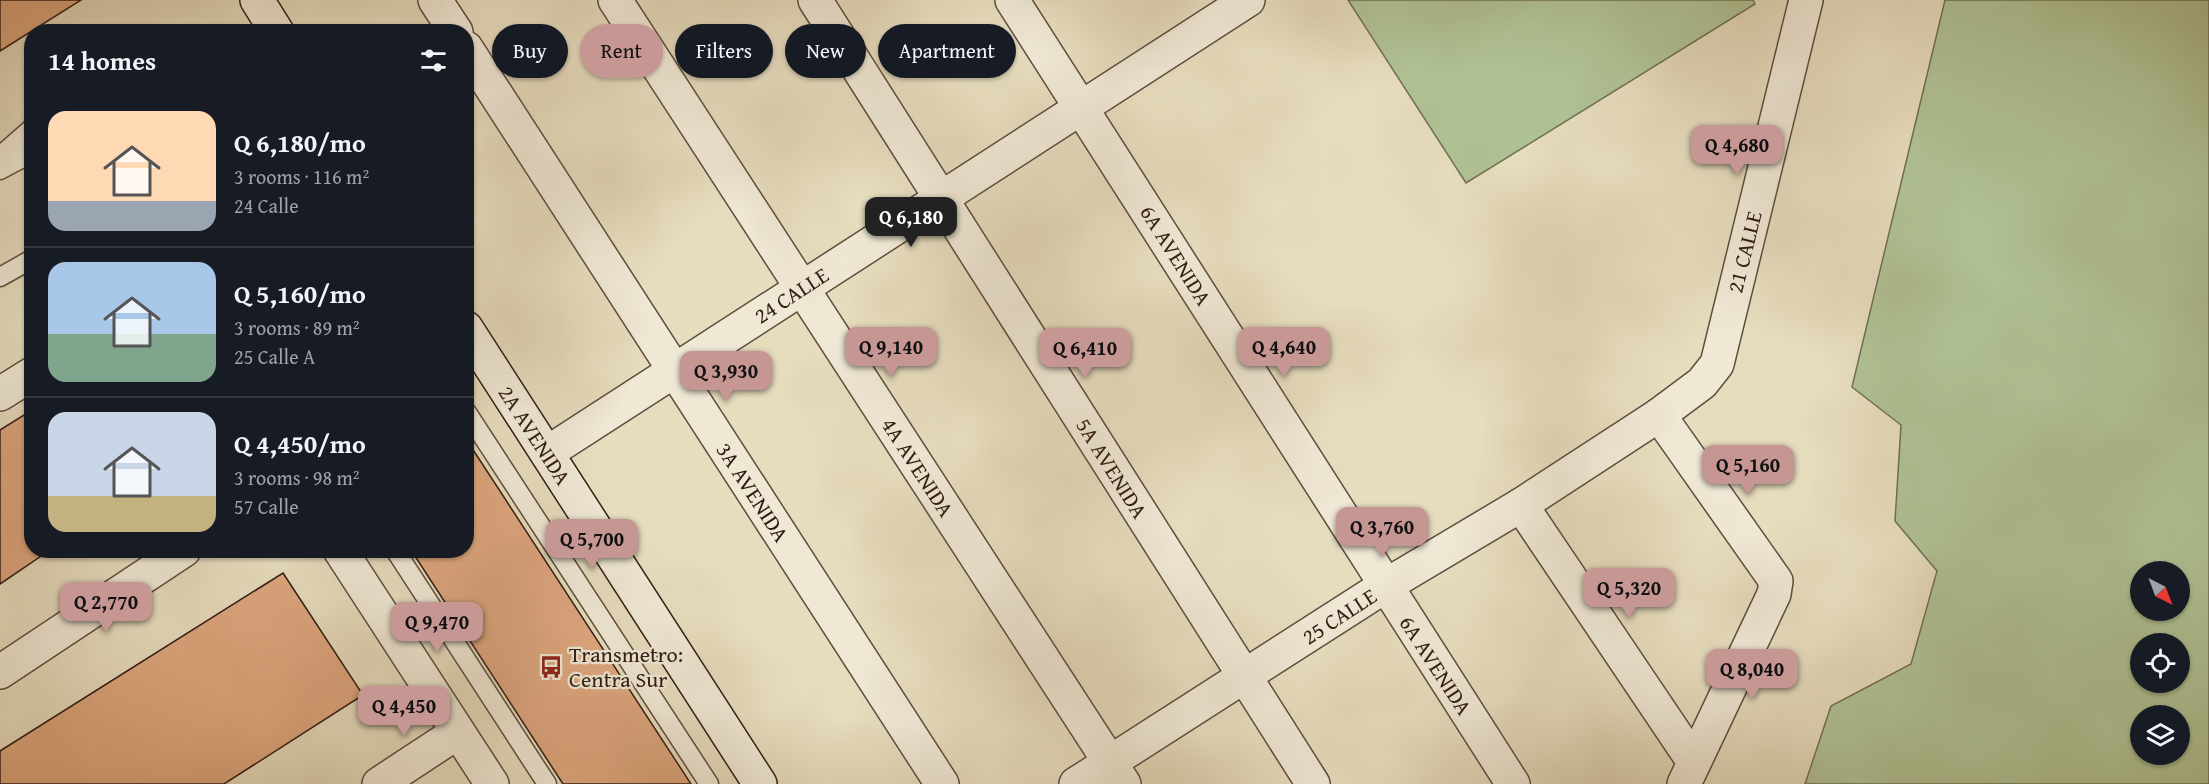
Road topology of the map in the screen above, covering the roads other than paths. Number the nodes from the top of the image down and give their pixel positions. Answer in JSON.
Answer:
{"nodes":[{"id":1,"x":435,"y":0,"type":"edge"},
{"id":2,"x":615,"y":0,"type":"edge"},
{"id":3,"x":815,"y":0,"type":"edge"},
{"id":4,"x":1012,"y":0,"type":"edge"},
{"id":5,"x":1806,"y":0,"type":"edge"},
{"id":6,"x":258,"y":1,"type":"edge"},
{"id":7,"x":1231,"y":4,"type":"edge"},
{"id":8,"x":272,"y":24,"type":"edge"},
{"id":9,"x":451,"y":24,"type":"edge"},
{"id":10,"x":474,"y":60,"type":"edge"},
{"id":11,"x":1082,"y":107,"type":"junction"},
{"id":12,"x":24,"y":135,"type":"edge"},
{"id":13,"x":0,"y":156,"type":"edge"},
{"id":14,"x":24,"y":157,"type":"edge"},
{"id":15,"x":0,"y":170,"type":"edge"},
{"id":16,"x":940,"y":199,"type":"junction"},
{"id":17,"x":24,"y":264,"type":"edge"},
{"id":18,"x":0,"y":277,"type":"edge"},
{"id":19,"x":802,"y":288,"type":"junction"},
{"id":20,"x":474,"y":340,"type":"edge"},
{"id":21,"x":1717,"y":364,"type":"joint"},
{"id":22,"x":675,"y":371,"type":"junction"},
{"id":23,"x":24,"y":379,"type":"edge"},
{"id":24,"x":0,"y":394,"type":"edge"},
{"id":25,"x":1659,"y":415,"type":"junction"},
{"id":26,"x":474,"y":423,"type":"edge"},
{"id":27,"x":547,"y":453,"type":"junction"},
{"id":28,"x":1521,"y":506,"type":"junction"},
{"id":29,"x":172,"y":558,"type":"edge"},
{"id":30,"x":345,"y":558,"type":"edge"},
{"id":31,"x":400,"y":558,"type":"edge"},
{"id":32,"x":1385,"y":586,"type":"junction"},
{"id":33,"x":0,"y":672,"type":"edge"},
{"id":34,"x":1244,"y":676,"type":"junction"},
{"id":35,"x":458,"y":732,"type":"junction"},
{"id":36,"x":1117,"y":773,"type":"edge"},
{"id":37,"x":1689,"y":773,"type":"edge"},
{"id":38,"x":379,"y":784,"type":"edge"},
{"id":39,"x":492,"y":784,"type":"edge"},
{"id":40,"x":548,"y":784,"type":"edge"},
{"id":41,"x":709,"y":784,"type":"edge"},
{"id":42,"x":760,"y":784,"type":"edge"},
{"id":43,"x":942,"y":784,"type":"edge"},
{"id":44,"x":1076,"y":784,"type":"edge"},
{"id":45,"x":1313,"y":784,"type":"edge"},
{"id":46,"x":1512,"y":784,"type":"edge"}],
"edges":[{"from":1,"to":9,"type":"street"},
{"from":2,"to":19,"type":"street","name":"4A AVENIDA"},
{"from":3,"to":16,"type":"street","name":"5A AVENIDA"},
{"from":4,"to":11,"type":"street","name":"6A AVENIDA"},
{"from":5,"to":21,"type":"street","name":"21 CALLE"},
{"from":6,"to":8,"type":"street"},
{"from":7,"to":11,"type":"street","name":"24 CALLE"},
{"from":10,"to":22,"type":"street","name":"3A AVENIDA"},
{"from":11,"to":16,"type":"street","name":"24 CALLE"},
{"from":11,"to":32,"type":"street","name":"6A AVENIDA"},
{"from":12,"to":13,"type":"lane"},
{"from":14,"to":15,"type":"lane"},
{"from":16,"to":19,"type":"street","name":"24 CALLE"},
{"from":16,"to":34,"type":"street","name":"5A AVENIDA"},
{"from":17,"to":18,"type":"lane"},
{"from":19,"to":22,"type":"street","name":"24 CALLE"},
{"from":19,"to":36,"type":"street","name":"4A AVENIDA"},
{"from":20,"to":27,"type":"street","name":"2A AVENIDA"},
{"from":21,"to":25,"type":"street","name":"25 CALLE"},
{"from":22,"to":27,"type":"street","name":"24 CALLE"},
{"from":22,"to":43,"type":"street","name":"3A AVENIDA"},
{"from":23,"to":24,"type":"street"},
{"from":25,"to":28,"type":"street","name":"25 CALLE"},
{"from":25,"to":37,"type":"street"},
{"from":26,"to":41,"type":"lane"},
{"from":27,"to":42,"type":"street","name":"2A AVENIDA"},
{"from":28,"to":32,"type":"street","name":"25 CALLE"},
{"from":28,"to":37,"type":"street"},
{"from":29,"to":33,"type":"street"},
{"from":30,"to":35,"type":"street"},
{"from":31,"to":40,"type":"lane"},
{"from":32,"to":34,"type":"street","name":"25 CALLE"},
{"from":32,"to":46,"type":"street","name":"6A AVENIDA"},
{"from":34,"to":36,"type":"street","name":"25 CALLE"},
{"from":34,"to":45,"type":"street","name":"5A AVENIDA"},
{"from":35,"to":38,"type":"street"},
{"from":35,"to":39,"type":"street"},
{"from":36,"to":44,"type":"street","name":"25 CALLE"}]}
